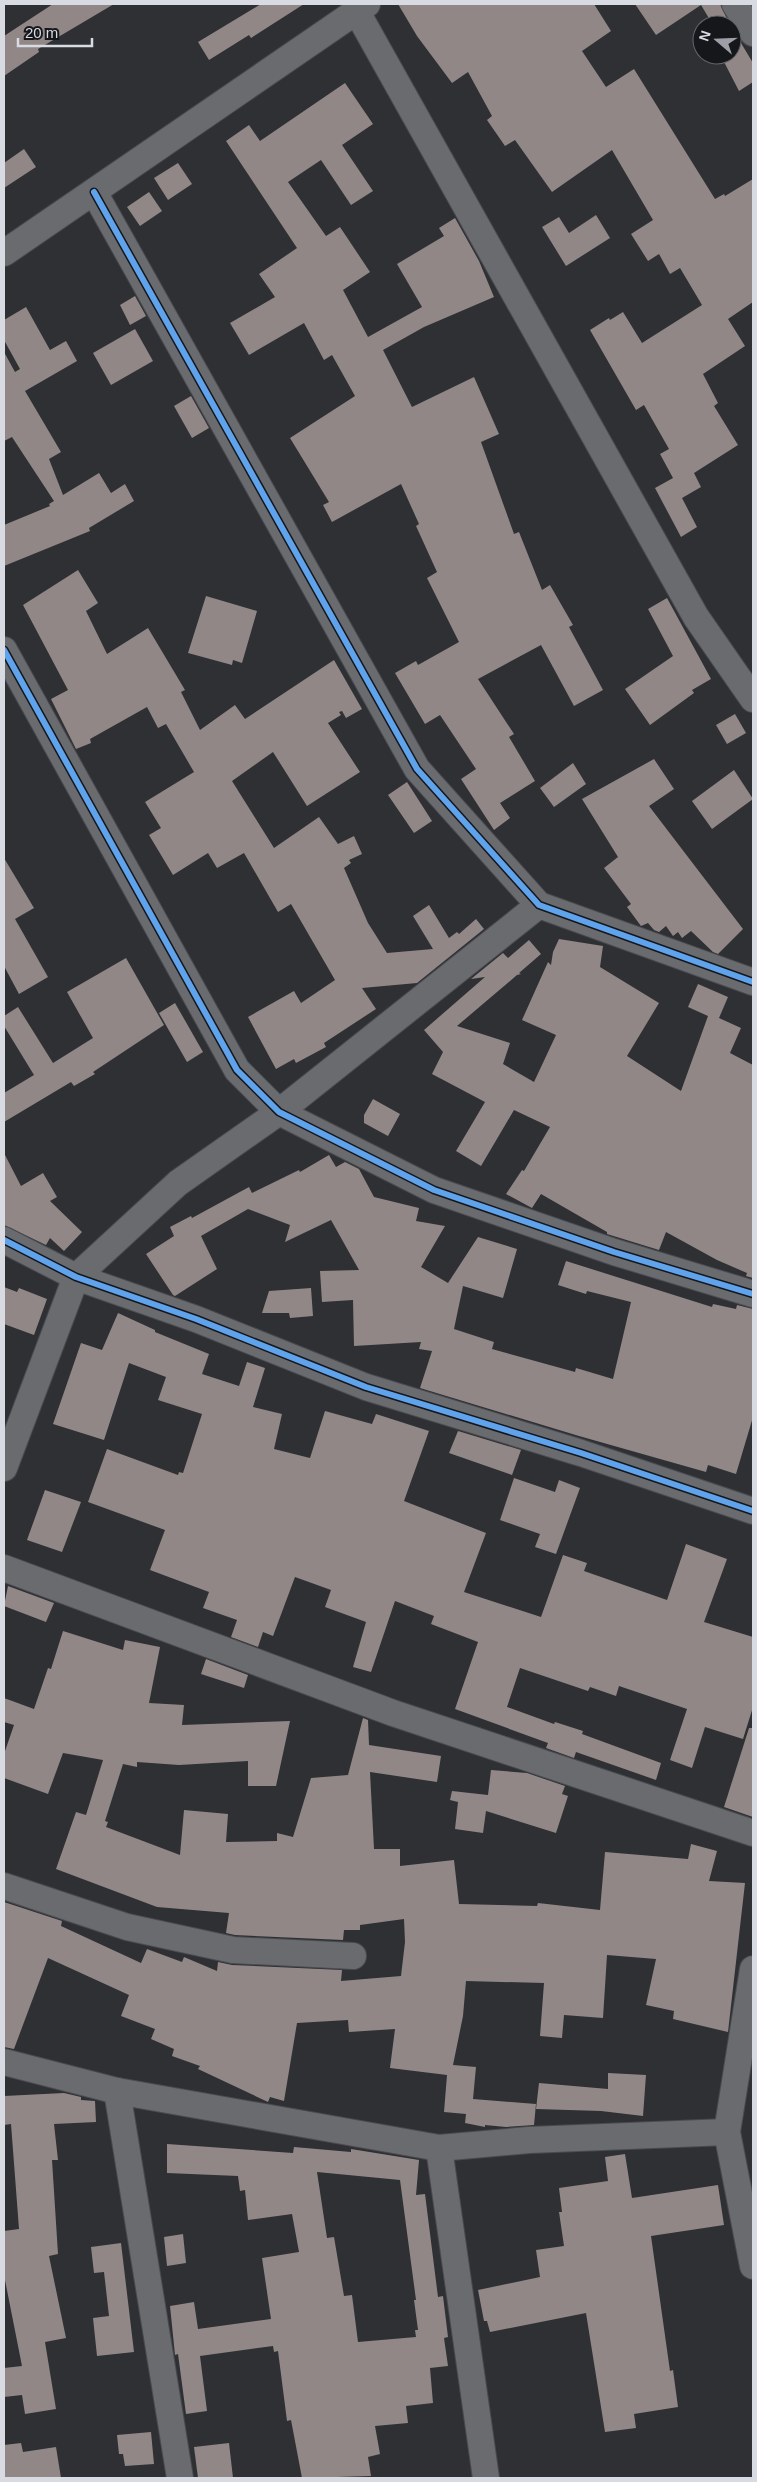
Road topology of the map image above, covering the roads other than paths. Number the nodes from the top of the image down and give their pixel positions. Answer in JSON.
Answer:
{"nodes":[{"id":1,"x":735,"y":4,"type":"edge"},
{"id":2,"x":362,"y":8,"type":"edge"},
{"id":3,"x":753,"y":33,"type":"edge"},
{"id":4,"x":94,"y":192,"type":"junction"},
{"id":5,"x":4,"y":253,"type":"edge"},
{"id":6,"x":4,"y":650,"type":"edge"},
{"id":7,"x":753,"y":699,"type":"edge"},
{"id":8,"x":540,"y":905,"type":"junction"},
{"id":9,"x":753,"y":982,"type":"edge"},
{"id":10,"x":279,"y":1112,"type":"junction"},
{"id":11,"x":4,"y":1240,"type":"edge"},
{"id":12,"x":76,"y":1277,"type":"junction"},
{"id":13,"x":753,"y":1294,"type":"edge"},
{"id":14,"x":4,"y":1468,"type":"edge"},
{"id":15,"x":753,"y":1511,"type":"edge"},
{"id":16,"x":4,"y":1568,"type":"edge"},
{"id":17,"x":753,"y":1833,"type":"edge"},
{"id":18,"x":4,"y":1886,"type":"edge"},
{"id":19,"x":353,"y":1956,"type":"dead end"},
{"id":20,"x":753,"y":1969,"type":"edge"},
{"id":21,"x":4,"y":2062,"type":"edge"},
{"id":22,"x":116,"y":2091,"type":"junction"},
{"id":23,"x":727,"y":2132,"type":"junction"},
{"id":24,"x":439,"y":2148,"type":"junction"},
{"id":25,"x":753,"y":2266,"type":"edge"},
{"id":26,"x":180,"y":2478,"type":"edge"},
{"id":27,"x":486,"y":2478,"type":"edge"}],
"edges":[{"from":1,"to":3,"type":"street"},
{"from":2,"to":4,"type":"street"},
{"from":2,"to":7,"type":"street"},
{"from":4,"to":5,"type":"street"},
{"from":4,"to":8,"type":"street"},
{"from":6,"to":10,"type":"street"},
{"from":8,"to":9,"type":"street"},
{"from":8,"to":10,"type":"street"},
{"from":10,"to":12,"type":"street"},
{"from":10,"to":13,"type":"street"},
{"from":11,"to":12,"type":"street"},
{"from":12,"to":14,"type":"street"},
{"from":12,"to":15,"type":"street"},
{"from":16,"to":17,"type":"street"},
{"from":18,"to":19,"type":"street"},
{"from":20,"to":23,"type":"street"},
{"from":21,"to":22,"type":"street"},
{"from":22,"to":24,"type":"street"},
{"from":22,"to":26,"type":"street"},
{"from":23,"to":24,"type":"street"},
{"from":23,"to":25,"type":"street"},
{"from":24,"to":27,"type":"street"}]}
